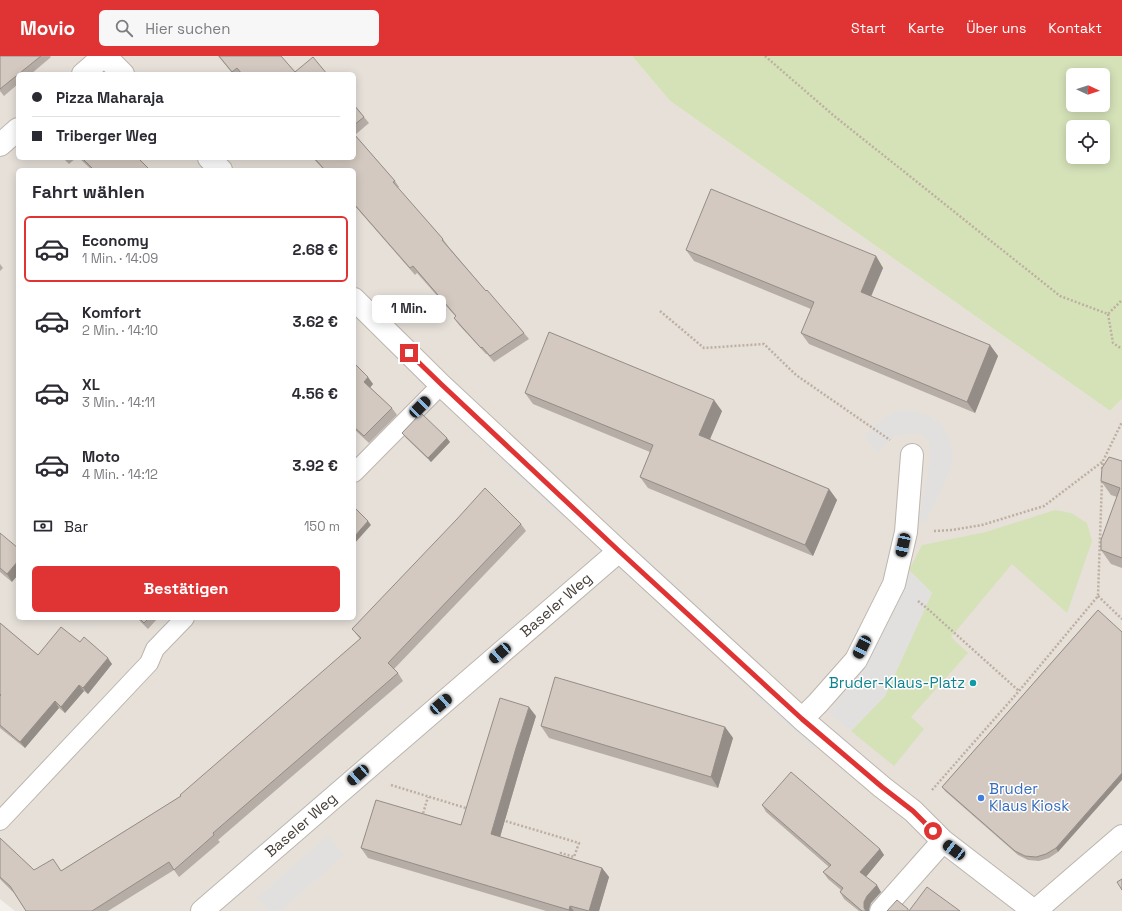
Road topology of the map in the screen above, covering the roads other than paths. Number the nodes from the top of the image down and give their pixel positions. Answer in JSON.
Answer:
{"nodes":[{"id":1,"x":104,"y":56,"type":"edge"},
{"id":2,"x":85,"y":72,"type":"edge"},
{"id":3,"x":121,"y":72,"type":"edge"},
{"id":4,"x":211,"y":160,"type":"edge"},
{"id":5,"x":220,"y":168,"type":"edge"},
{"id":6,"x":356,"y":301,"type":"edge"},
{"id":7,"x":441,"y":384,"type":"junction"},
{"id":8,"x":912,"y":454,"type":"road end"},
{"id":9,"x":356,"y":471,"type":"edge"},
{"id":10,"x":619,"y":551,"type":"junction"},
{"id":11,"x":183,"y":620,"type":"edge"},
{"id":12,"x":802,"y":719,"type":"junction"},
{"id":13,"x":0,"y":821,"type":"edge"},
{"id":14,"x":1122,"y":836,"type":"edge"},
{"id":15,"x":943,"y":841,"type":"junction"},
{"id":16,"x":202,"y":911,"type":"edge"},
{"id":17,"x":881,"y":911,"type":"edge"},
{"id":18,"x":1035,"y":911,"type":"edge"}],
"edges":[{"from":1,"to":2,"type":"street"},
{"from":1,"to":3,"type":"street"},
{"from":4,"to":5,"type":"street"},
{"from":6,"to":7,"type":"street"},
{"from":7,"to":9,"type":"lane"},
{"from":7,"to":10,"type":"street"},
{"from":8,"to":12,"type":"street"},
{"from":10,"to":12,"type":"street"},
{"from":10,"to":16,"type":"street","name":"Baseler Weg"},
{"from":11,"to":13,"type":"lane"},
{"from":12,"to":15,"type":"street"},
{"from":14,"to":18,"type":"street"},
{"from":15,"to":17,"type":"street"},
{"from":15,"to":18,"type":"street"}]}
